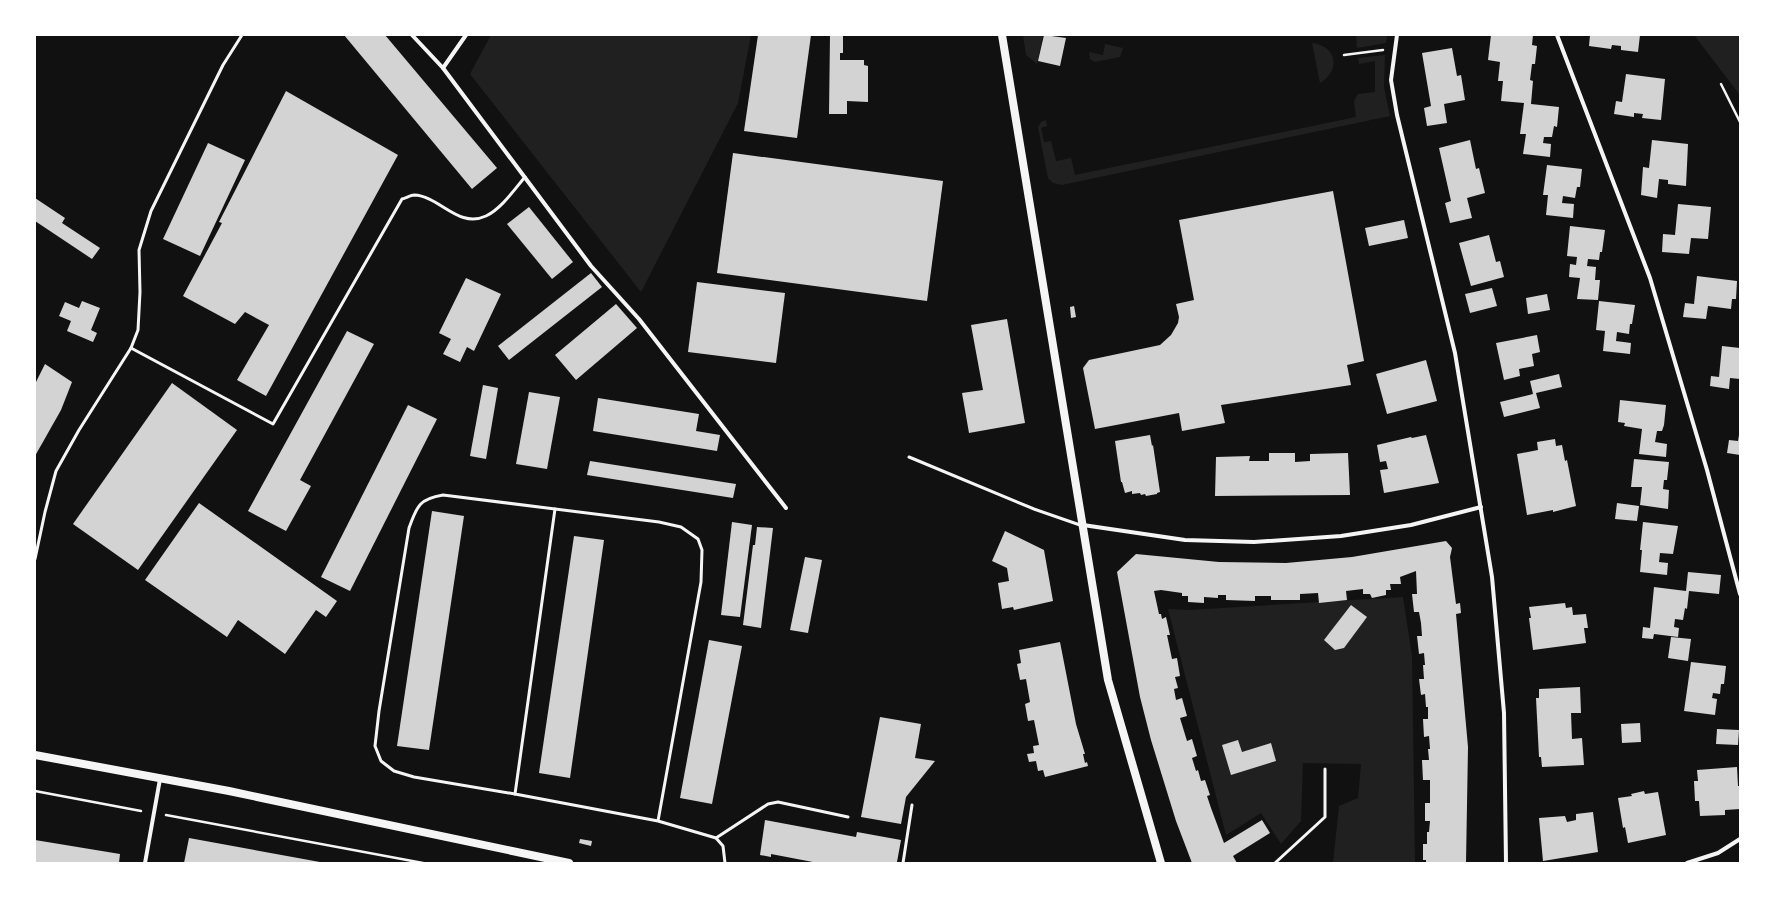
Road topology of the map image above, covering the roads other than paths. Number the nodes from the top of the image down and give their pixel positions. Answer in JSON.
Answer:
{"nodes":[{"id":1,"x":242,"y":35,"type":"edge"},
{"id":2,"x":412,"y":35,"type":"edge"},
{"id":3,"x":466,"y":35,"type":"edge"},
{"id":4,"x":1002,"y":35,"type":"edge"},
{"id":5,"x":1397,"y":35,"type":"edge"},
{"id":6,"x":1558,"y":35,"type":"edge"},
{"id":7,"x":444,"y":68,"type":"junction"},
{"id":8,"x":525,"y":177,"type":"junction"},
{"id":9,"x":131,"y":348,"type":"junction"},
{"id":10,"x":909,"y":457,"type":"dead end"},
{"id":11,"x":1481,"y":507,"type":"junction"},
{"id":12,"x":786,"y":508,"type":"dead end"},
{"id":13,"x":555,"y":509,"type":"junction"},
{"id":14,"x":1083,"y":525,"type":"junction"},
{"id":15,"x":35,"y":559,"type":"edge"},
{"id":16,"x":1740,"y":594,"type":"edge"},
{"id":17,"x":35,"y":755,"type":"edge"},
{"id":18,"x":1325,"y":769,"type":"dead end"},
{"id":19,"x":160,"y":778,"type":"junction"},
{"id":20,"x":515,"y":794,"type":"junction"},
{"id":21,"x":912,"y":805,"type":"dead end"},
{"id":22,"x":848,"y":817,"type":"dead end"},
{"id":23,"x":658,"y":821,"type":"junction"},
{"id":24,"x":716,"y":838,"type":"junction"},
{"id":25,"x":1740,"y":839,"type":"edge"},
{"id":26,"x":146,"y":863,"type":"edge"},
{"id":27,"x":569,"y":863,"type":"edge"},
{"id":28,"x":725,"y":863,"type":"edge"},
{"id":29,"x":903,"y":863,"type":"edge"},
{"id":30,"x":1162,"y":863,"type":"edge"},
{"id":31,"x":1275,"y":863,"type":"edge"},
{"id":32,"x":1506,"y":863,"type":"edge"},
{"id":33,"x":1687,"y":863,"type":"edge"}],
"edges":[{"from":1,"to":9,"type":"lane"},
{"from":2,"to":7,"type":"street"},
{"from":3,"to":7,"type":"street"},
{"from":4,"to":14,"type":"main road"},
{"from":5,"to":11,"type":"street"},
{"from":6,"to":16,"type":"street"},
{"from":7,"to":8,"type":"street"},
{"from":8,"to":9,"type":"lane"},
{"from":8,"to":12,"type":"street"},
{"from":9,"to":15,"type":"lane"},
{"from":10,"to":14,"type":"lane"},
{"from":11,"to":14,"type":"street"},
{"from":11,"to":32,"type":"street"},
{"from":13,"to":20,"type":"lane"},
{"from":13,"to":20,"type":"lane"},
{"from":13,"to":23,"type":"lane"},
{"from":14,"to":30,"type":"main road"},
{"from":17,"to":19,"type":"main road"},
{"from":18,"to":31,"type":"lane"},
{"from":19,"to":26,"type":"street"},
{"from":19,"to":27,"type":"main road"},
{"from":20,"to":23,"type":"lane"},
{"from":21,"to":29,"type":"lane"},
{"from":22,"to":24,"type":"lane"},
{"from":23,"to":24,"type":"lane"},
{"from":24,"to":28,"type":"lane"},
{"from":25,"to":33,"type":"street"}]}
